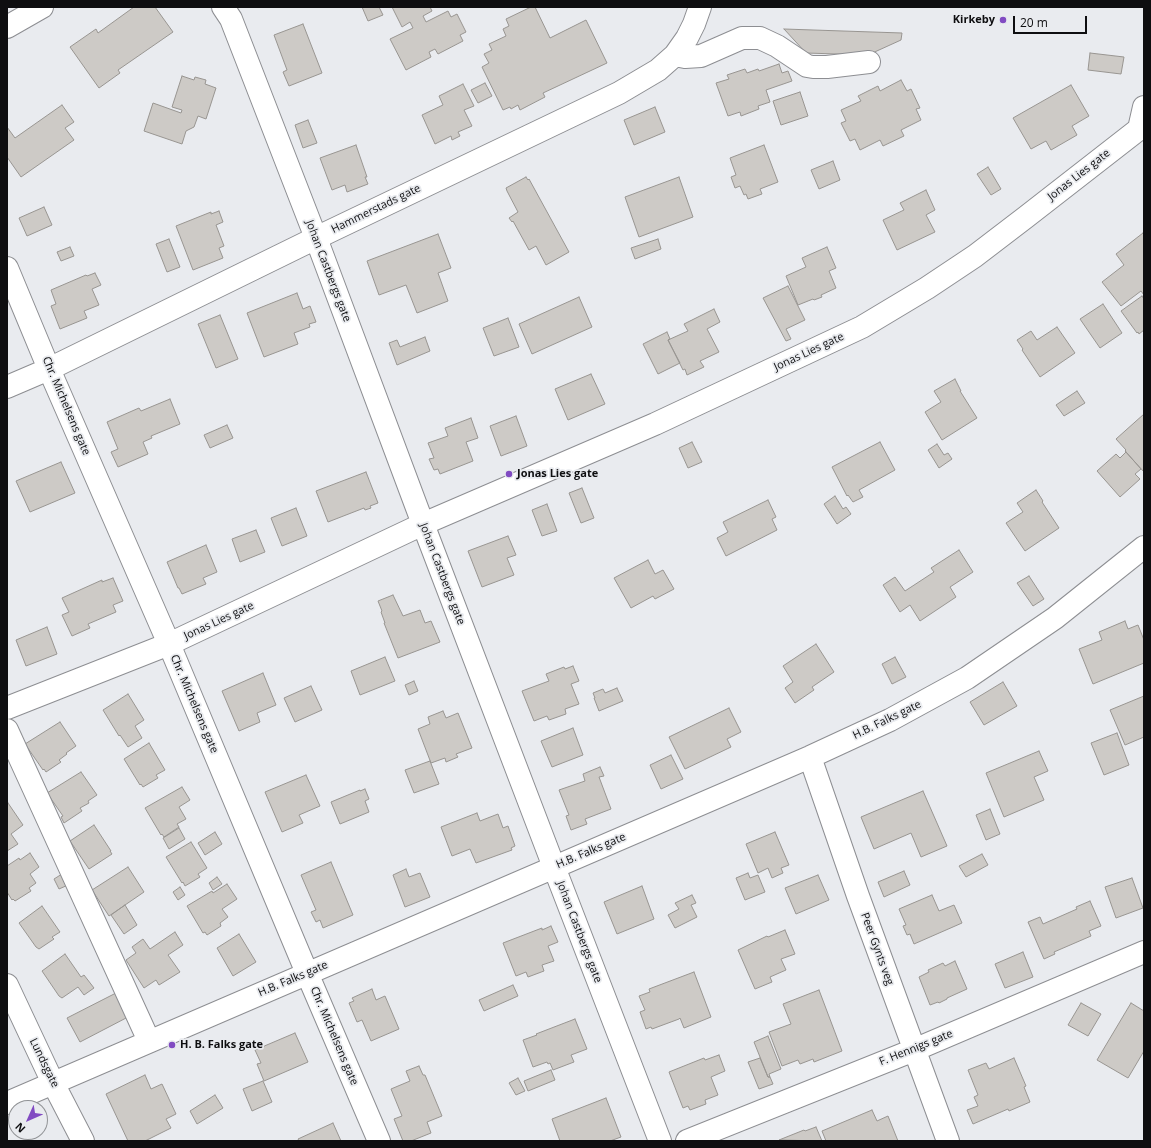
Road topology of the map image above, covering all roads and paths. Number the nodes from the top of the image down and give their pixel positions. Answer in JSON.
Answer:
{"nodes":[{"id":1,"x":42,"y":7,"type":"edge"},
{"id":2,"x":223,"y":7,"type":"edge"},
{"id":3,"x":700,"y":7,"type":"edge"},
{"id":4,"x":7,"y":27,"type":"edge"},
{"id":5,"x":675,"y":55,"type":"junction"},
{"id":6,"x":869,"y":62,"type":"dead end"},
{"id":7,"x":1144,"y":107,"type":"edge"},
{"id":8,"x":1141,"y":134,"type":"edge"},
{"id":9,"x":316,"y":238,"type":"junction"},
{"id":10,"x":7,"y":268,"type":"edge"},
{"id":11,"x":49,"y":369,"type":"junction"},
{"id":12,"x":7,"y":386,"type":"edge"},
{"id":13,"x":423,"y":524,"type":"junction"},
{"id":14,"x":1144,"y":546,"type":"edge"},
{"id":15,"x":169,"y":644,"type":"junction"},
{"id":16,"x":7,"y":708,"type":"edge"},
{"id":17,"x":7,"y":730,"type":"edge"},
{"id":18,"x":810,"y":757,"type":"junction"},
{"id":19,"x":554,"y":867,"type":"junction"},
{"id":20,"x":1144,"y":952,"type":"edge"},
{"id":21,"x":307,"y":973,"type":"junction"},
{"id":22,"x":7,"y":985,"type":"edge"},
{"id":23,"x":149,"y":1041,"type":"junction"},
{"id":24,"x":914,"y":1050,"type":"junction"},
{"id":25,"x":53,"y":1083,"type":"junction"},
{"id":26,"x":7,"y":1102,"type":"edge"},
{"id":27,"x":83,"y":1141,"type":"edge"},
{"id":28,"x":379,"y":1141,"type":"edge"},
{"id":29,"x":660,"y":1141,"type":"edge"},
{"id":30,"x":687,"y":1141,"type":"edge"},
{"id":31,"x":948,"y":1141,"type":"edge"}],
"edges":[{"from":1,"to":4,"type":"street"},
{"from":2,"to":9,"type":"street","name":"Johan Castbergs gate"},
{"from":3,"to":5,"type":"street","name":"Hammerstads gate"},
{"from":5,"to":6,"type":"street"},
{"from":5,"to":9,"type":"street","name":"Hammerstads gate"},
{"from":7,"to":8,"type":"street","name":"Jonas Lies gate"},
{"from":8,"to":13,"type":"street","name":"Jonas Lies gate"},
{"from":9,"to":11,"type":"street","name":"Hammerstads gate"},
{"from":9,"to":13,"type":"street","name":"Johan Castbergs gate"},
{"from":10,"to":11,"type":"street","name":"Chr. Michelsens gate"},
{"from":11,"to":12,"type":"street","name":"Hammerstads gate"},
{"from":11,"to":15,"type":"street","name":"Chr. Michelsens gate"},
{"from":13,"to":15,"type":"street","name":"Jonas Lies gate"},
{"from":13,"to":19,"type":"street","name":"Johan Castbergs gate"},
{"from":14,"to":18,"type":"street","name":"H.B. Falks gate"},
{"from":15,"to":16,"type":"street","name":"Jonas Lies gate"},
{"from":15,"to":21,"type":"street","name":"Chr. Michelsens gate"},
{"from":17,"to":23,"type":"street"},
{"from":18,"to":19,"type":"street","name":"H.B. Falks gate"},
{"from":18,"to":24,"type":"street","name":"Peer Gynts veg"},
{"from":19,"to":21,"type":"street","name":"H.B. Falks gate"},
{"from":19,"to":29,"type":"street","name":"Johan Castbergs gate"},
{"from":20,"to":24,"type":"street","name":"F. Hennigs gate"},
{"from":21,"to":23,"type":"street","name":"H.B. Falks gate"},
{"from":21,"to":28,"type":"street","name":"Chr. Michelsens gate"},
{"from":22,"to":25,"type":"street","name":"Lundsgate"},
{"from":23,"to":25,"type":"street","name":"H.B. Falks gate"},
{"from":24,"to":30,"type":"street","name":"F. Hennigs gate"},
{"from":24,"to":31,"type":"street","name":"Peer Gynts veg"},
{"from":25,"to":26,"type":"street","name":"H.B. Falks gate"},
{"from":25,"to":27,"type":"street","name":"Lundsgate"}]}
